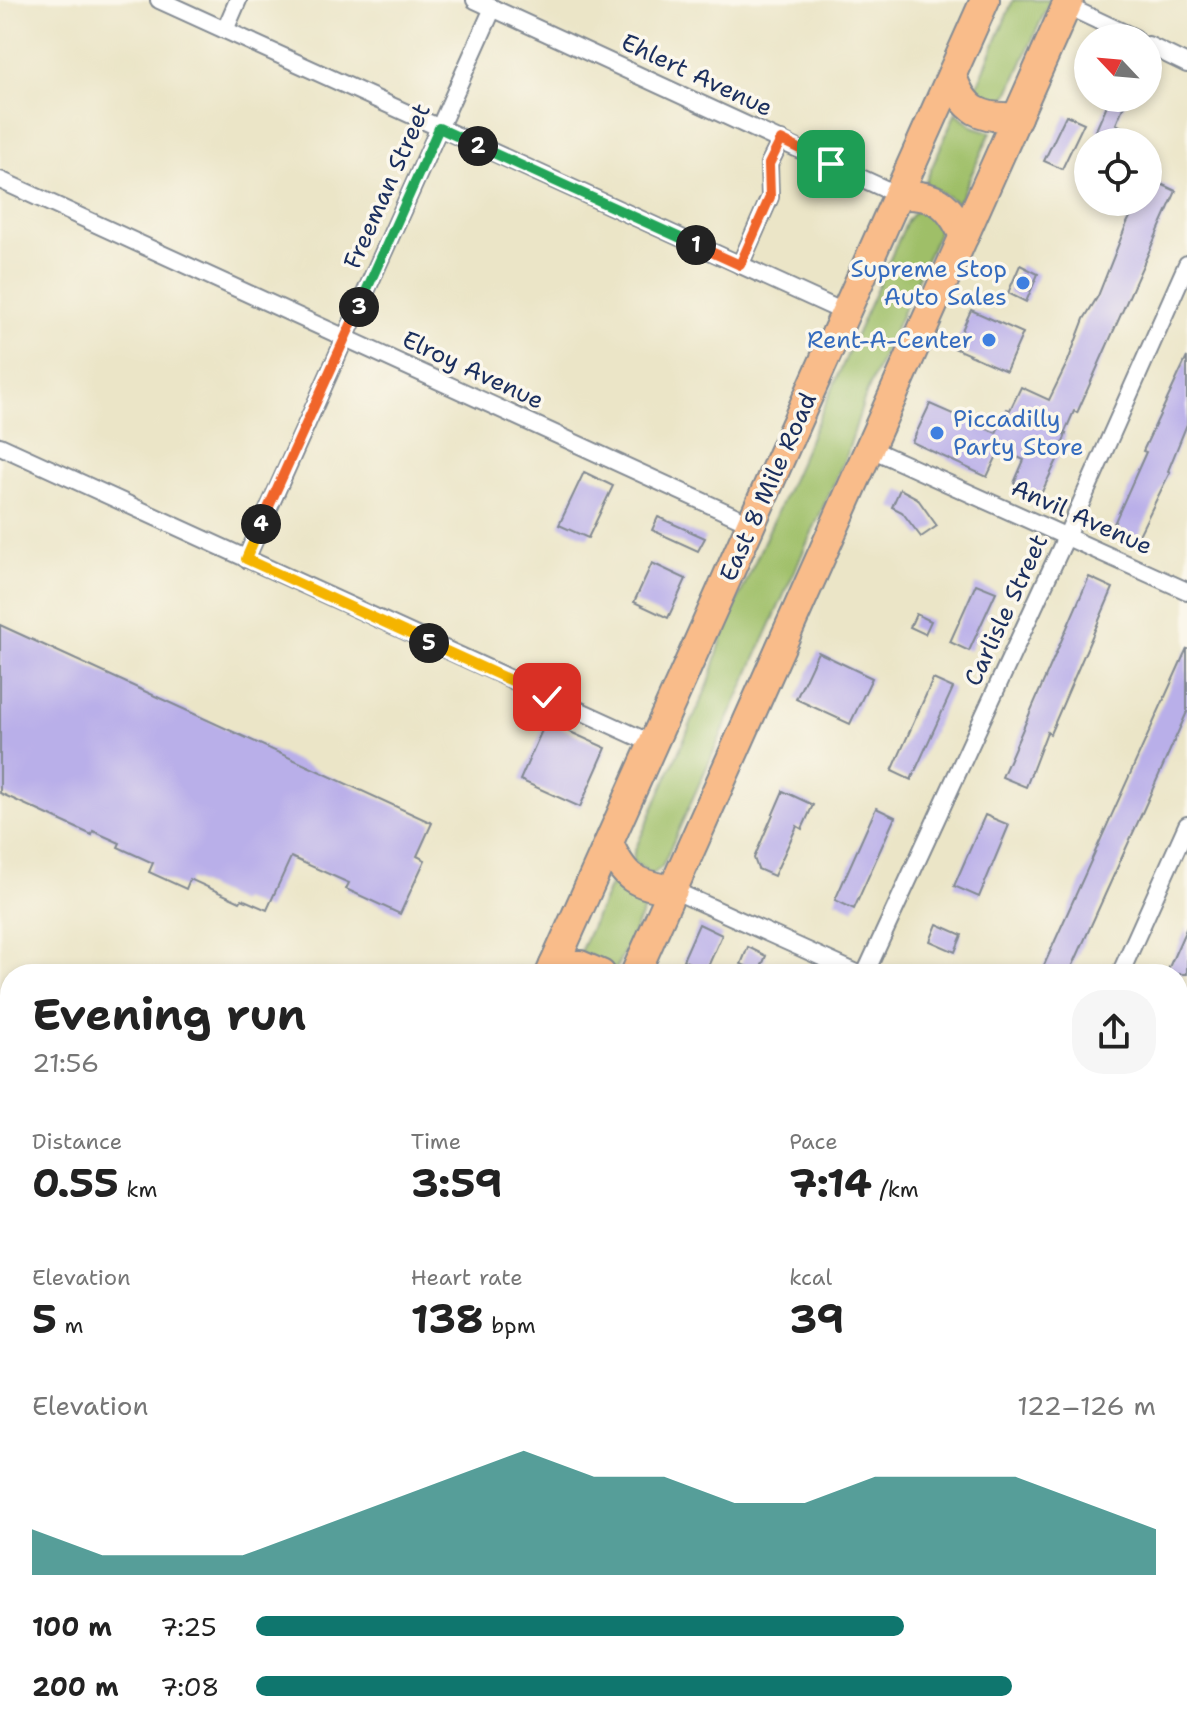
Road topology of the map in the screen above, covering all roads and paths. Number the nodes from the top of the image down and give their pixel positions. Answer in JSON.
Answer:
{"nodes":[{"id":1,"x":159,"y":0,"type":"edge"},
{"id":2,"x":238,"y":0,"type":"edge"},
{"id":3,"x":475,"y":0,"type":"edge"},
{"id":4,"x":985,"y":0,"type":"edge"},
{"id":5,"x":1068,"y":3,"type":"edge"},
{"id":6,"x":493,"y":8,"type":"junction"},
{"id":7,"x":1108,"y":24,"type":"edge"},
{"id":8,"x":225,"y":30,"type":"junction"},
{"id":9,"x":1162,"y":52,"type":"edge"},
{"id":10,"x":1187,"y":64,"type":"edge"},
{"id":11,"x":952,"y":76,"type":"junction"},
{"id":12,"x":1017,"y":117,"type":"junction"},
{"id":13,"x":439,"y":128,"type":"junction"},
{"id":14,"x":781,"y":140,"type":"junction"},
{"id":15,"x":0,"y":180,"type":"edge"},
{"id":16,"x":898,"y":195,"type":"junction"},
{"id":17,"x":964,"y":236,"type":"junction"},
{"id":18,"x":1187,"y":264,"type":"edge"},
{"id":19,"x":740,"y":265,"type":"junction"},
{"id":20,"x":846,"y":313,"type":"junction"},
{"id":21,"x":345,"y":338,"type":"junction"},
{"id":22,"x":0,"y":446,"type":"edge"},
{"id":23,"x":869,"y":448,"type":"junction"},
{"id":24,"x":752,"y":524,"type":"junction"},
{"id":25,"x":1066,"y":537,"type":"junction"},
{"id":26,"x":246,"y":559,"type":"junction"},
{"id":27,"x":1187,"y":591,"type":"edge"},
{"id":28,"x":653,"y":744,"type":"junction"},
{"id":29,"x":1187,"y":825,"type":"edge"},
{"id":30,"x":609,"y":844,"type":"junction"},
{"id":31,"x":673,"y":890,"type":"junction"},
{"id":32,"x":555,"y":964,"type":"edge"},
{"id":33,"x":640,"y":964,"type":"edge"},
{"id":34,"x":837,"y":964,"type":"edge"},
{"id":35,"x":870,"y":964,"type":"edge"},
{"id":36,"x":1124,"y":964,"type":"edge"}],
"edges":[{"from":1,"to":8,"type":"street"},
{"from":2,"to":8,"type":"street"},
{"from":3,"to":6,"type":"street","name":"Ehlert Avenue"},
{"from":4,"to":11,"type":"highway","name":"East 8 Mile Road"},
{"from":5,"to":7,"type":"street"},
{"from":5,"to":12,"type":"highway"},
{"from":6,"to":13,"type":"street","name":"Freeman Street"},
{"from":6,"to":14,"type":"street","name":"Ehlert Avenue"},
{"from":8,"to":13,"type":"street"},
{"from":9,"to":10,"type":"street"},
{"from":11,"to":12,"type":"highway"},
{"from":11,"to":16,"type":"highway","name":"East 8 Mile Road"},
{"from":12,"to":17,"type":"highway"},
{"from":13,"to":19,"type":"street"},
{"from":13,"to":21,"type":"street","name":"Freeman Street"},
{"from":14,"to":16,"type":"street","name":"Ehlert Avenue"},
{"from":14,"to":19,"type":"street"},
{"from":15,"to":21,"type":"street","name":"Elroy Avenue"},
{"from":16,"to":17,"type":"highway"},
{"from":16,"to":20,"type":"highway","name":"East 8 Mile Road"},
{"from":17,"to":23,"type":"highway"},
{"from":18,"to":25,"type":"street","name":"Carlisle Street"},
{"from":19,"to":20,"type":"street"},
{"from":20,"to":24,"type":"highway","name":"East 8 Mile Road"},
{"from":21,"to":24,"type":"street","name":"Elroy Avenue"},
{"from":21,"to":26,"type":"street","name":"Freeman Street"},
{"from":22,"to":26,"type":"street"},
{"from":23,"to":25,"type":"street","name":"Anvil Avenue"},
{"from":23,"to":31,"type":"highway"},
{"from":24,"to":28,"type":"highway","name":"East 8 Mile Road"},
{"from":25,"to":27,"type":"street","name":"Anvil Avenue"},
{"from":25,"to":35,"type":"street","name":"Carlisle Street"},
{"from":26,"to":28,"type":"street"},
{"from":28,"to":30,"type":"highway","name":"East 8 Mile Road"},
{"from":29,"to":36,"type":"street"},
{"from":30,"to":31,"type":"highway"},
{"from":30,"to":32,"type":"highway","name":"East 8 Mile Road"},
{"from":31,"to":33,"type":"highway"},
{"from":31,"to":34,"type":"street"}]}
